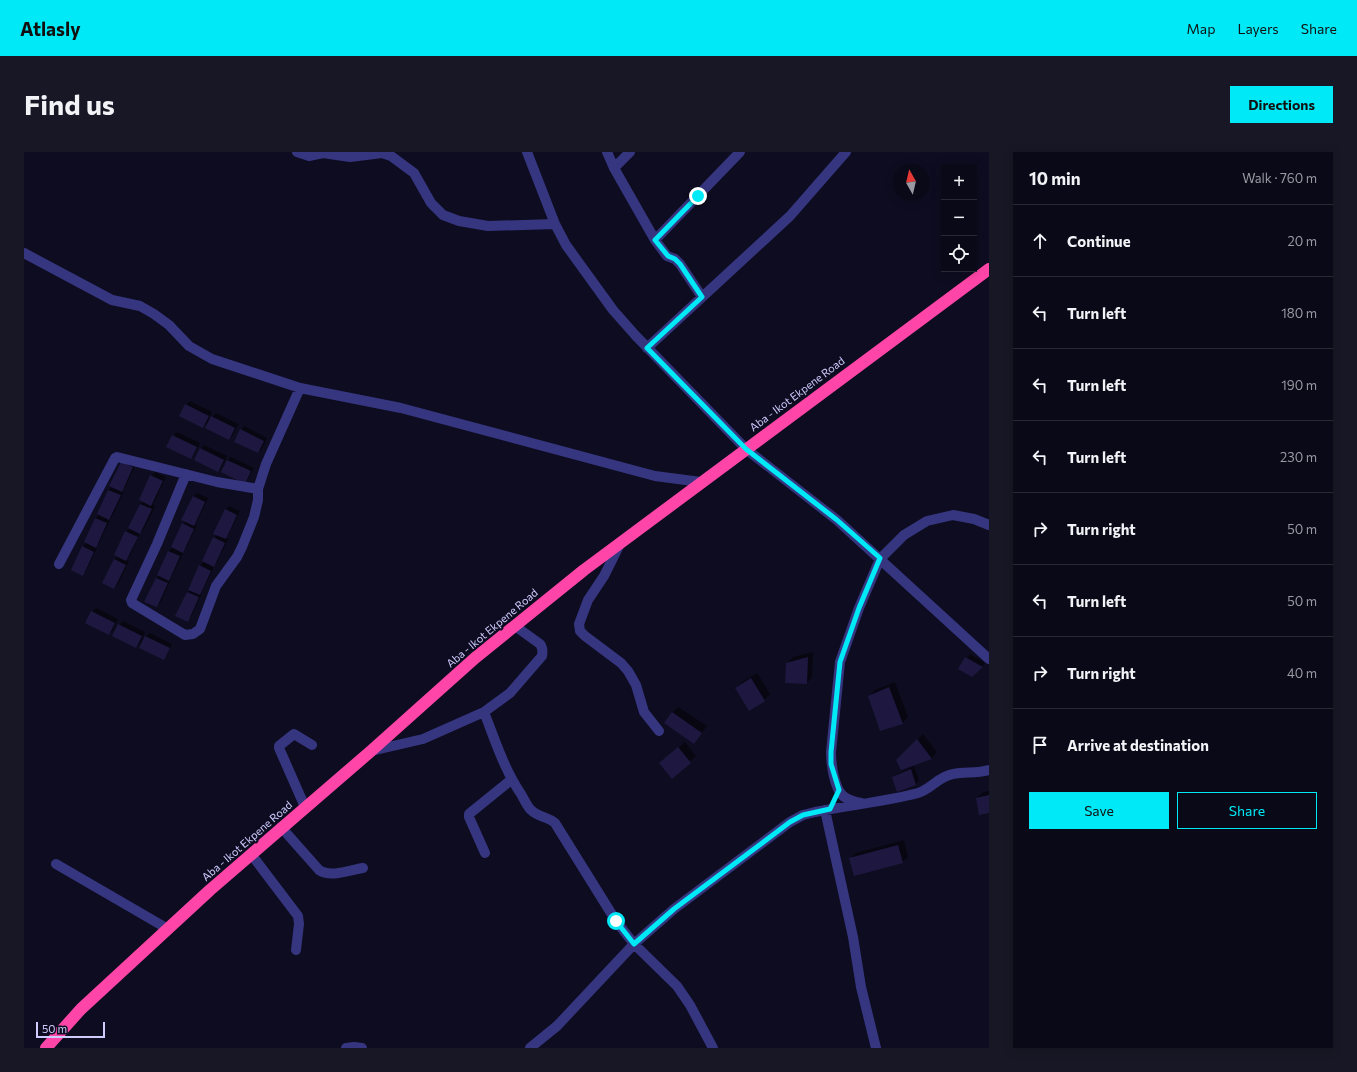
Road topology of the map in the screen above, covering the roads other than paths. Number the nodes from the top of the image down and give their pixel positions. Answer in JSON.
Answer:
{"nodes":[{"id":1,"x":297,"y":152,"type":"edge"},
{"id":2,"x":526,"y":152,"type":"edge"},
{"id":3,"x":607,"y":152,"type":"edge"},
{"id":4,"x":630,"y":152,"type":"edge"},
{"id":5,"x":740,"y":152,"type":"edge"},
{"id":6,"x":846,"y":152,"type":"edge"},
{"id":7,"x":614,"y":168,"type":"junction"},
{"id":8,"x":555,"y":224,"type":"junction"},
{"id":9,"x":655,"y":240,"type":"junction"},
{"id":10,"x":24,"y":253,"type":"edge"},
{"id":11,"x":989,"y":269,"type":"edge"},
{"id":12,"x":702,"y":297,"type":"junction"},
{"id":13,"x":647,"y":348,"type":"junction"},
{"id":14,"x":300,"y":388,"type":"junction"},
{"id":15,"x":746,"y":449,"type":"junction"},
{"id":16,"x":186,"y":474,"type":"junction"},
{"id":17,"x":701,"y":482,"type":"junction"},
{"id":18,"x":258,"y":489,"type":"junction"},
{"id":19,"x":989,"y":525,"type":"edge"},
{"id":20,"x":621,"y":542,"type":"junction"},
{"id":21,"x":880,"y":558,"type":"junction"},
{"id":22,"x":59,"y":564,"type":"dead end"},
{"id":23,"x":515,"y":626,"type":"junction"},
{"id":24,"x":989,"y":659,"type":"edge"},
{"id":25,"x":484,"y":712,"type":"junction"},
{"id":26,"x":659,"y":731,"type":"dead end"},
{"id":27,"x":312,"y":745,"type":"dead end"},
{"id":28,"x":371,"y":751,"type":"junction"},
{"id":29,"x":989,"y":770,"type":"edge"},
{"id":30,"x":511,"y":780,"type":"junction"},
{"id":31,"x":839,"y":790,"type":"junction"},
{"id":32,"x":862,"y":804,"type":"junction"},
{"id":33,"x":306,"y":808,"type":"junction"},
{"id":34,"x":827,"y":810,"type":"junction"},
{"id":35,"x":281,"y":828,"type":"junction"},
{"id":36,"x":485,"y":853,"type":"dead end"},
{"id":37,"x":251,"y":854,"type":"junction"},
{"id":38,"x":56,"y":864,"type":"dead end"},
{"id":39,"x":363,"y":868,"type":"dead end"},
{"id":40,"x":168,"y":929,"type":"junction"},
{"id":41,"x":634,"y":944,"type":"junction"},
{"id":42,"x":296,"y":950,"type":"dead end"},
{"id":43,"x":46,"y":1048,"type":"edge"},
{"id":44,"x":346,"y":1048,"type":"edge"},
{"id":45,"x":362,"y":1048,"type":"edge"},
{"id":46,"x":530,"y":1048,"type":"edge"},
{"id":47,"x":713,"y":1048,"type":"edge"},
{"id":48,"x":876,"y":1048,"type":"edge"}],
"edges":[{"from":1,"to":8,"type":"street"},
{"from":2,"to":8,"type":"street"},
{"from":3,"to":7,"type":"street"},
{"from":4,"to":7,"type":"street"},
{"from":5,"to":9,"type":"street"},
{"from":6,"to":12,"type":"street"},
{"from":7,"to":9,"type":"street"},
{"from":8,"to":13,"type":"street"},
{"from":9,"to":12,"type":"street"},
{"from":10,"to":14,"type":"street"},
{"from":11,"to":15,"type":"highway","name":"Aba - Ikot Ekpene Road"},
{"from":12,"to":13,"type":"street"},
{"from":13,"to":15,"type":"street"},
{"from":14,"to":17,"type":"street"},
{"from":14,"to":18,"type":"street"},
{"from":15,"to":17,"type":"highway","name":"Aba - Ikot Ekpene Road"},
{"from":15,"to":21,"type":"street"},
{"from":16,"to":18,"type":"street"},
{"from":16,"to":18,"type":"street"},
{"from":16,"to":22,"type":"street"},
{"from":17,"to":20,"type":"highway","name":"Aba - Ikot Ekpene Road"},
{"from":19,"to":21,"type":"street"},
{"from":20,"to":23,"type":"highway","name":"Aba - Ikot Ekpene Road"},
{"from":20,"to":26,"type":"street"},
{"from":21,"to":24,"type":"street"},
{"from":21,"to":31,"type":"street"},
{"from":23,"to":25,"type":"street"},
{"from":23,"to":28,"type":"highway","name":"Aba - Ikot Ekpene Road"},
{"from":25,"to":28,"type":"street"},
{"from":25,"to":30,"type":"street"},
{"from":27,"to":33,"type":"street"},
{"from":28,"to":33,"type":"highway","name":"Aba - Ikot Ekpene Road"},
{"from":29,"to":32,"type":"street"},
{"from":30,"to":36,"type":"street"},
{"from":30,"to":41,"type":"street"},
{"from":31,"to":32,"type":"street"},
{"from":31,"to":34,"type":"street"},
{"from":32,"to":34,"type":"street"},
{"from":33,"to":35,"type":"highway","name":"Aba - Ikot Ekpene Road"},
{"from":34,"to":41,"type":"street"},
{"from":34,"to":48,"type":"street"},
{"from":35,"to":37,"type":"highway","name":"Aba - Ikot Ekpene Road"},
{"from":35,"to":39,"type":"street"},
{"from":37,"to":40,"type":"highway","name":"Aba - Ikot Ekpene Road"},
{"from":37,"to":42,"type":"street"},
{"from":38,"to":40,"type":"street"},
{"from":40,"to":43,"type":"highway","name":"Aba - Ikot Ekpene Road"},
{"from":41,"to":46,"type":"street"},
{"from":41,"to":47,"type":"street"},
{"from":44,"to":45,"type":"street"}]}
